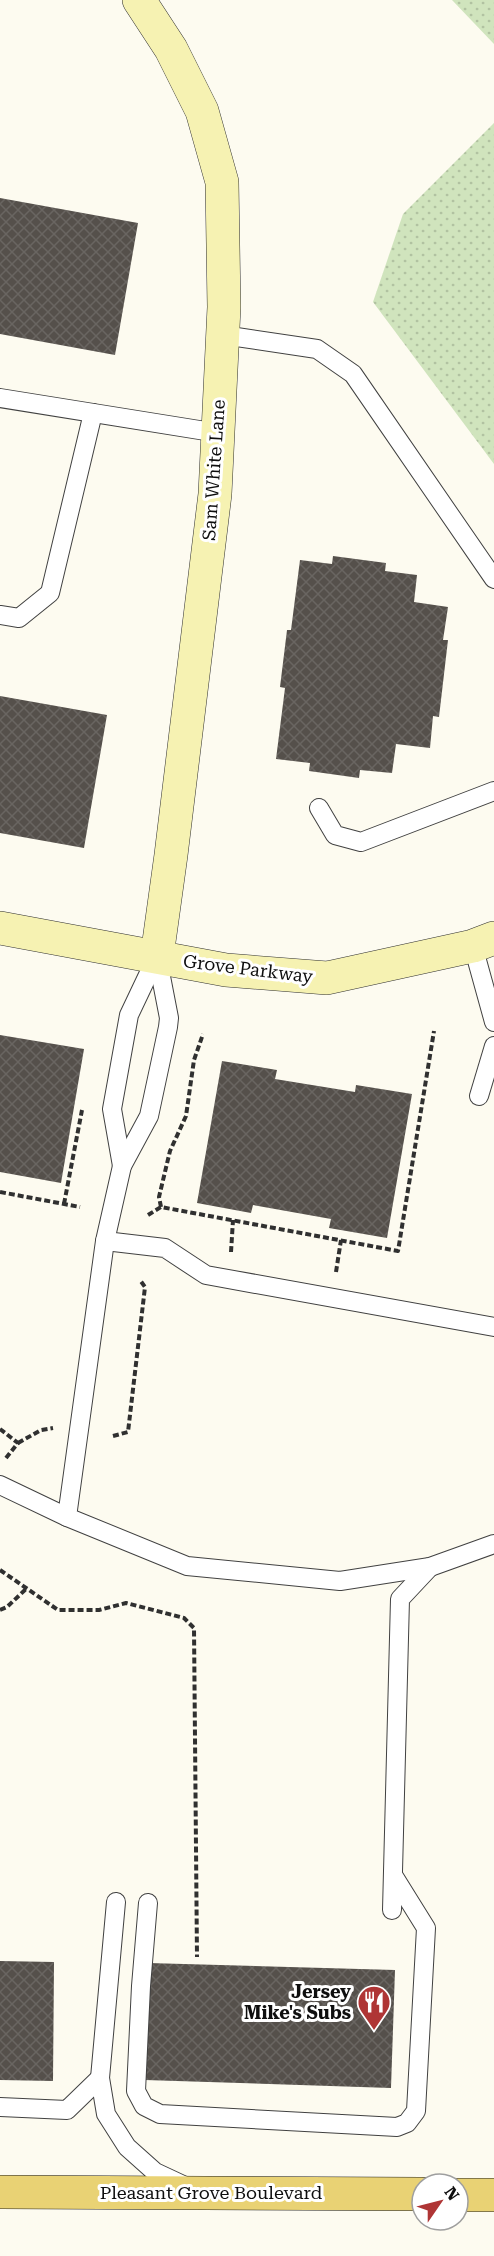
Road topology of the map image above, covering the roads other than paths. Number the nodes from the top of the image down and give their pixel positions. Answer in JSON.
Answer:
{"nodes":[{"id":1,"x":139,"y":0,"type":"edge"},
{"id":2,"x":223,"y":335,"type":"junction"},
{"id":3,"x":0,"y":398,"type":"edge"},
{"id":4,"x":93,"y":413,"type":"junction"},
{"id":5,"x":218,"y":433,"type":"junction"},
{"id":6,"x":494,"y":579,"type":"edge"},
{"id":7,"x":0,"y":615,"type":"edge"},
{"id":8,"x":494,"y":791,"type":"edge"},
{"id":9,"x":319,"y":808,"type":"dead end"},
{"id":10,"x":0,"y":928,"type":"edge"},
{"id":11,"x":484,"y":942,"type":"edge"},
{"id":12,"x":157,"y":956,"type":"junction"},
{"id":13,"x":494,"y":1022,"type":"edge"},
{"id":14,"x":494,"y":1046,"type":"edge"},
{"id":15,"x":479,"y":1096,"type":"dead end"},
{"id":16,"x":122,"y":1166,"type":"junction"},
{"id":17,"x":105,"y":1241,"type":"junction"},
{"id":18,"x":494,"y":1327,"type":"edge"},
{"id":19,"x":0,"y":1485,"type":"edge"},
{"id":20,"x":67,"y":1517,"type":"junction"},
{"id":21,"x":494,"y":1544,"type":"edge"},
{"id":22,"x":430,"y":1567,"type":"junction"},
{"id":23,"x":393,"y":1875,"type":"junction"},
{"id":24,"x":116,"y":1902,"type":"dead end"},
{"id":25,"x":148,"y":1903,"type":"dead end"},
{"id":26,"x":392,"y":1910,"type":"dead end"},
{"id":27,"x":100,"y":2078,"type":"junction"},
{"id":28,"x":0,"y":2108,"type":"edge"},
{"id":29,"x":0,"y":2192,"type":"edge"},
{"id":30,"x":200,"y":2193,"type":"junction"},
{"id":31,"x":410,"y":2194,"type":"edge"},
{"id":32,"x":470,"y":2194,"type":"edge"},
{"id":33,"x":494,"y":2195,"type":"edge"}],
"edges":[{"from":1,"to":2,"type":"street","name":"Sam White Lane"},
{"from":2,"to":5,"type":"street","name":"Sam White Lane"},
{"from":2,"to":6,"type":"lane"},
{"from":3,"to":4,"type":"lane"},
{"from":4,"to":5,"type":"lane"},
{"from":4,"to":7,"type":"lane"},
{"from":5,"to":12,"type":"street","name":"Sam White Lane"},
{"from":8,"to":9,"type":"lane"},
{"from":10,"to":12,"type":"street","name":"Grove Parkway"},
{"from":11,"to":12,"type":"street","name":"Grove Parkway"},
{"from":11,"to":13,"type":"lane"},
{"from":12,"to":16,"type":"lane"},
{"from":12,"to":16,"type":"lane"},
{"from":14,"to":15,"type":"lane"},
{"from":16,"to":17,"type":"lane"},
{"from":17,"to":18,"type":"lane"},
{"from":17,"to":20,"type":"lane"},
{"from":19,"to":20,"type":"lane"},
{"from":20,"to":22,"type":"lane"},
{"from":21,"to":22,"type":"lane"},
{"from":22,"to":23,"type":"lane"},
{"from":23,"to":25,"type":"lane"},
{"from":23,"to":26,"type":"lane"},
{"from":24,"to":27,"type":"lane"},
{"from":27,"to":28,"type":"lane"},
{"from":27,"to":30,"type":"lane"},
{"from":29,"to":30,"type":"main road","name":"Pleasant Grove Boulevard"},
{"from":30,"to":31,"type":"main road","name":"Pleasant Grove Boulevard"},
{"from":32,"to":33,"type":"main road"}]}
